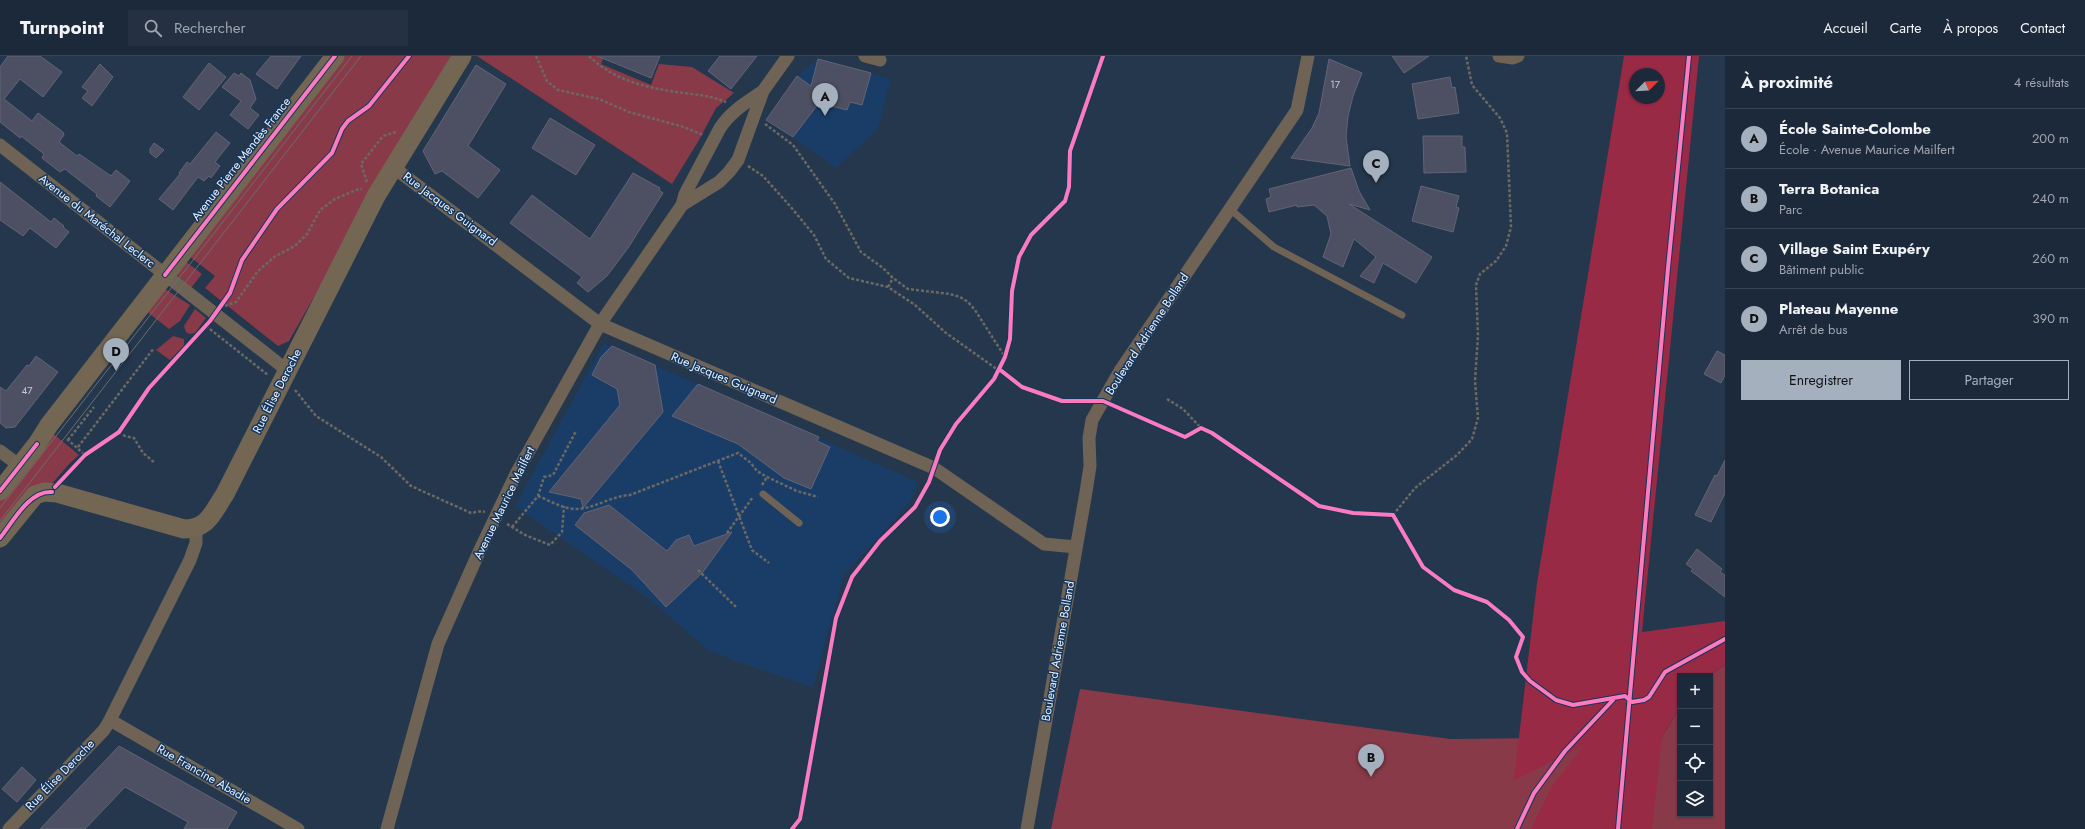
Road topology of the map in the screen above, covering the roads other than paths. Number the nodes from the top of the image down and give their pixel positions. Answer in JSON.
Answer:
{"nodes":[{"id":1,"x":335,"y":56,"type":"edge"},
{"id":2,"x":462,"y":56,"type":"edge"},
{"id":3,"x":788,"y":56,"type":"edge"},
{"id":4,"x":865,"y":56,"type":"edge"},
{"id":5,"x":1308,"y":56,"type":"edge"},
{"id":6,"x":1499,"y":56,"type":"edge"},
{"id":7,"x":1518,"y":56,"type":"edge"},
{"id":8,"x":880,"y":60,"type":"dead end"},
{"id":9,"x":763,"y":91,"type":"junction"},
{"id":10,"x":0,"y":145,"type":"edge"},
{"id":11,"x":393,"y":167,"type":"junction"},
{"id":12,"x":682,"y":205,"type":"junction"},
{"id":13,"x":1230,"y":208,"type":"junction"},
{"id":14,"x":165,"y":276,"type":"junction"},
{"id":15,"x":1402,"y":315,"type":"dead end"},
{"id":16,"x":600,"y":324,"type":"junction"},
{"id":17,"x":284,"y":378,"type":"junction"},
{"id":18,"x":0,"y":451,"type":"edge"},
{"id":19,"x":20,"y":466,"type":"junction"},
{"id":20,"x":0,"y":491,"type":"edge"},
{"id":21,"x":763,"y":494,"type":"dead end"},
{"id":22,"x":799,"y":523,"type":"dead end"},
{"id":23,"x":196,"y":529,"type":"junction"},
{"id":24,"x":0,"y":538,"type":"edge"},
{"id":25,"x":1076,"y":547,"type":"junction"},
{"id":26,"x":110,"y":720,"type":"junction"},
{"id":27,"x":9,"y":829,"type":"edge"},
{"id":28,"x":298,"y":829,"type":"edge"},
{"id":29,"x":387,"y":829,"type":"edge"},
{"id":30,"x":1027,"y":829,"type":"edge"}],
"edges":[{"from":1,"to":14,"type":"main road","name":"Avenue Pierre Mendès France"},
{"from":2,"to":11,"type":"main road","name":"Rue Élise Deroche"},
{"from":3,"to":9,"type":"street","name":"Avenue Maurice Mailfert"},
{"from":4,"to":8,"type":"street"},
{"from":5,"to":13,"type":"street","name":"Boulevard Adrienne Bolland"},
{"from":6,"to":7,"type":"street"},
{"from":9,"to":12,"type":"street","name":"Avenue Maurice Mailfert"},
{"from":9,"to":12,"type":"street","name":"Avenue Maurice Mailfert"},
{"from":10,"to":14,"type":"street","name":"Avenue du Maréchal Leclerc"},
{"from":11,"to":16,"type":"street","name":"Rue Jacques Guignard"},
{"from":11,"to":17,"type":"main road","name":"Rue Élise Deroche"},
{"from":12,"to":16,"type":"street","name":"Avenue Maurice Mailfert"},
{"from":13,"to":15,"type":"lane"},
{"from":13,"to":25,"type":"street","name":"Boulevard Adrienne Bolland"},
{"from":14,"to":17,"type":"street","name":"Avenue du Maréchal Leclerc"},
{"from":14,"to":19,"type":"main road","name":"Avenue Pierre Mendès France"},
{"from":16,"to":25,"type":"street","name":"Rue Jacques Guignard"},
{"from":16,"to":29,"type":"street","name":"Avenue Maurice Mailfert"},
{"from":17,"to":23,"type":"main road","name":"Rue Élise Deroche"},
{"from":18,"to":19,"type":"street"},
{"from":19,"to":20,"type":"main road","name":"Avenue Pierre Mendès France"},
{"from":21,"to":22,"type":"lane"},
{"from":23,"to":24,"type":"main road"},
{"from":23,"to":26,"type":"street","name":"Rue Élise Deroche"},
{"from":25,"to":30,"type":"street","name":"Boulevard Adrienne Bolland"},
{"from":26,"to":27,"type":"street","name":"Rue Élise Deroche"},
{"from":26,"to":28,"type":"street","name":"Rue Francine Abadie"}]}
